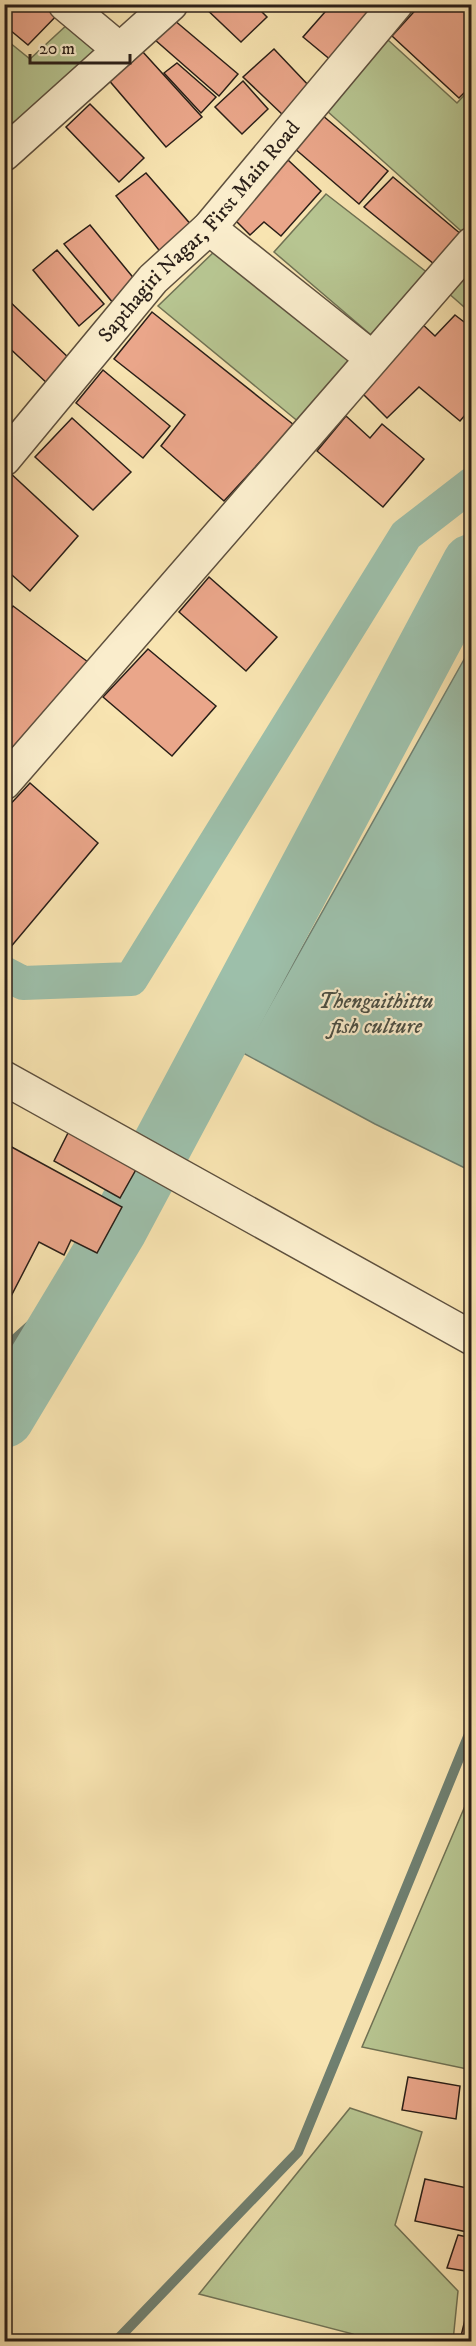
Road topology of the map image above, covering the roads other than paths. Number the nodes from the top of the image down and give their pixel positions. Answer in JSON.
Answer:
{"nodes":[{"id":1,"x":65,"y":4,"type":"edge"},
{"id":2,"x":171,"y":4,"type":"edge"},
{"id":3,"x":396,"y":4,"type":"edge"},
{"id":4,"x":120,"y":50,"type":"junction"},
{"id":5,"x":4,"y":154,"type":"edge"},
{"id":6,"x":209,"y":228,"type":"junction"},
{"id":7,"x":471,"y":244,"type":"edge"},
{"id":8,"x":372,"y":358,"type":"junction"},
{"id":9,"x":4,"y":459,"type":"edge"},
{"id":10,"x":4,"y":783,"type":"edge"},
{"id":11,"x":4,"y":1078,"type":"edge"},
{"id":12,"x":471,"y":1338,"type":"edge"}],
"edges":[{"from":1,"to":4,"type":"street"},
{"from":2,"to":4,"type":"street"},
{"from":3,"to":6,"type":"street","name":"Sapthagiri Nagar, First Main Road"},
{"from":4,"to":5,"type":"street"},
{"from":6,"to":8,"type":"street"},
{"from":6,"to":9,"type":"street","name":"Sapthagiri Nagar, First Main Road"},
{"from":7,"to":8,"type":"street"},
{"from":8,"to":10,"type":"street"},
{"from":11,"to":12,"type":"street"}]}
